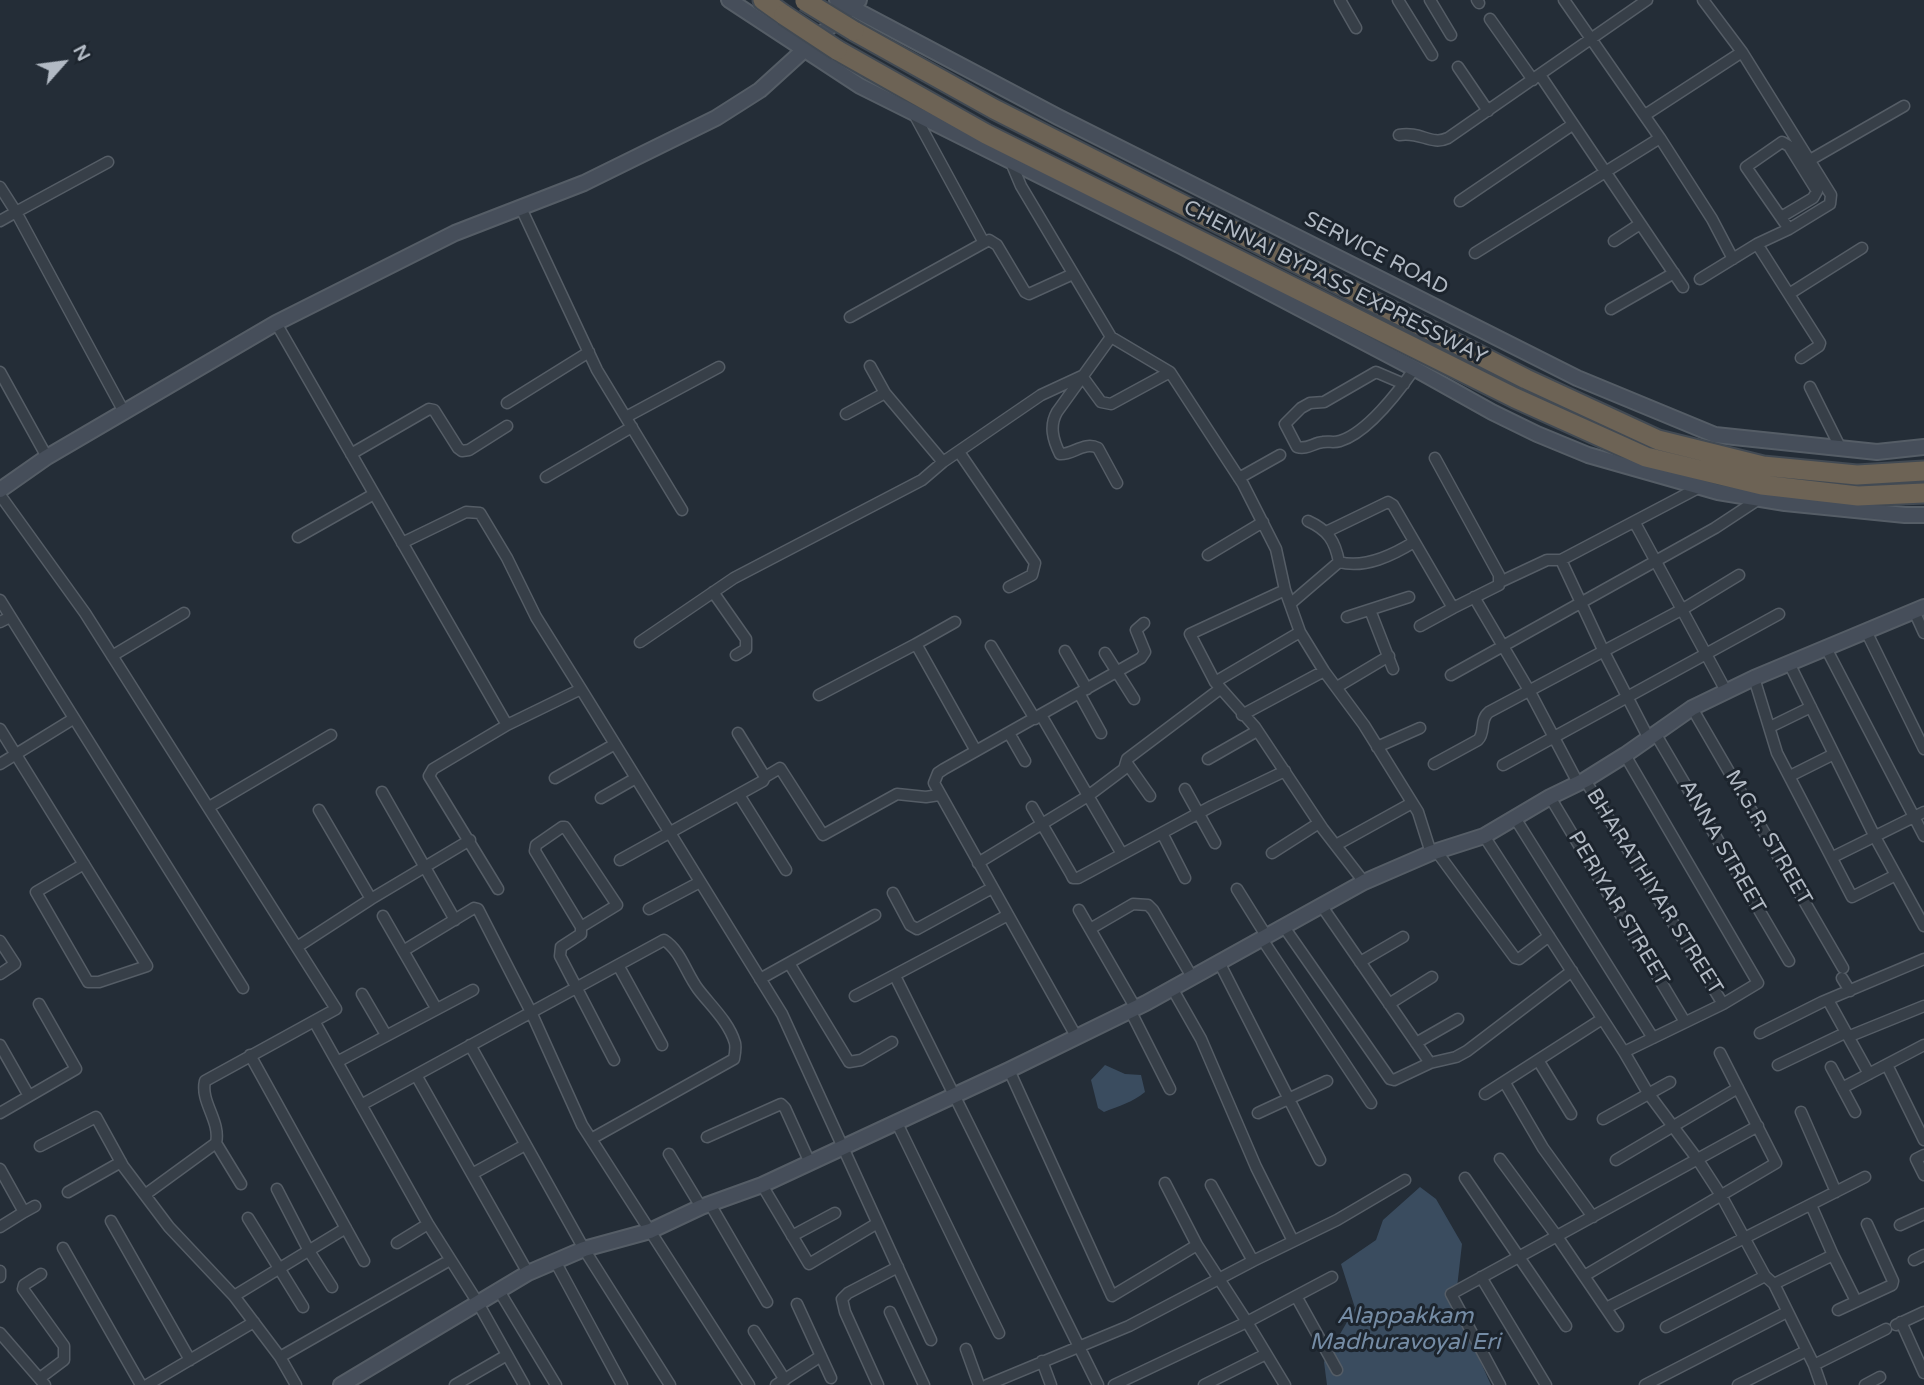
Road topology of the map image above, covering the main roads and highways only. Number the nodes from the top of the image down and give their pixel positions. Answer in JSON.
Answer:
{"nodes":[{"id":1,"x":763,"y":0,"type":"edge"},
{"id":2,"x":805,"y":0,"type":"edge"},
{"id":3,"x":1924,"y":462,"type":"edge"},
{"id":4,"x":1924,"y":471,"type":"edge"},
{"id":5,"x":1857,"y":475,"type":"junction"},
{"id":6,"x":1924,"y":493,"type":"edge"}],
"edges":[{"from":1,"to":6,"type":"highway","name":"CHENNAI BYPASS EXPRESSWAY","bridge":true},
{"from":2,"to":5,"type":"highway","name":"CHENNAI BYPASS EXPRESSWAY","bridge":true},
{"from":3,"to":5,"type":"highway"},
{"from":4,"to":5,"type":"highway","name":"CHENNAI BYPASS EXPRESSWAY"}]}
